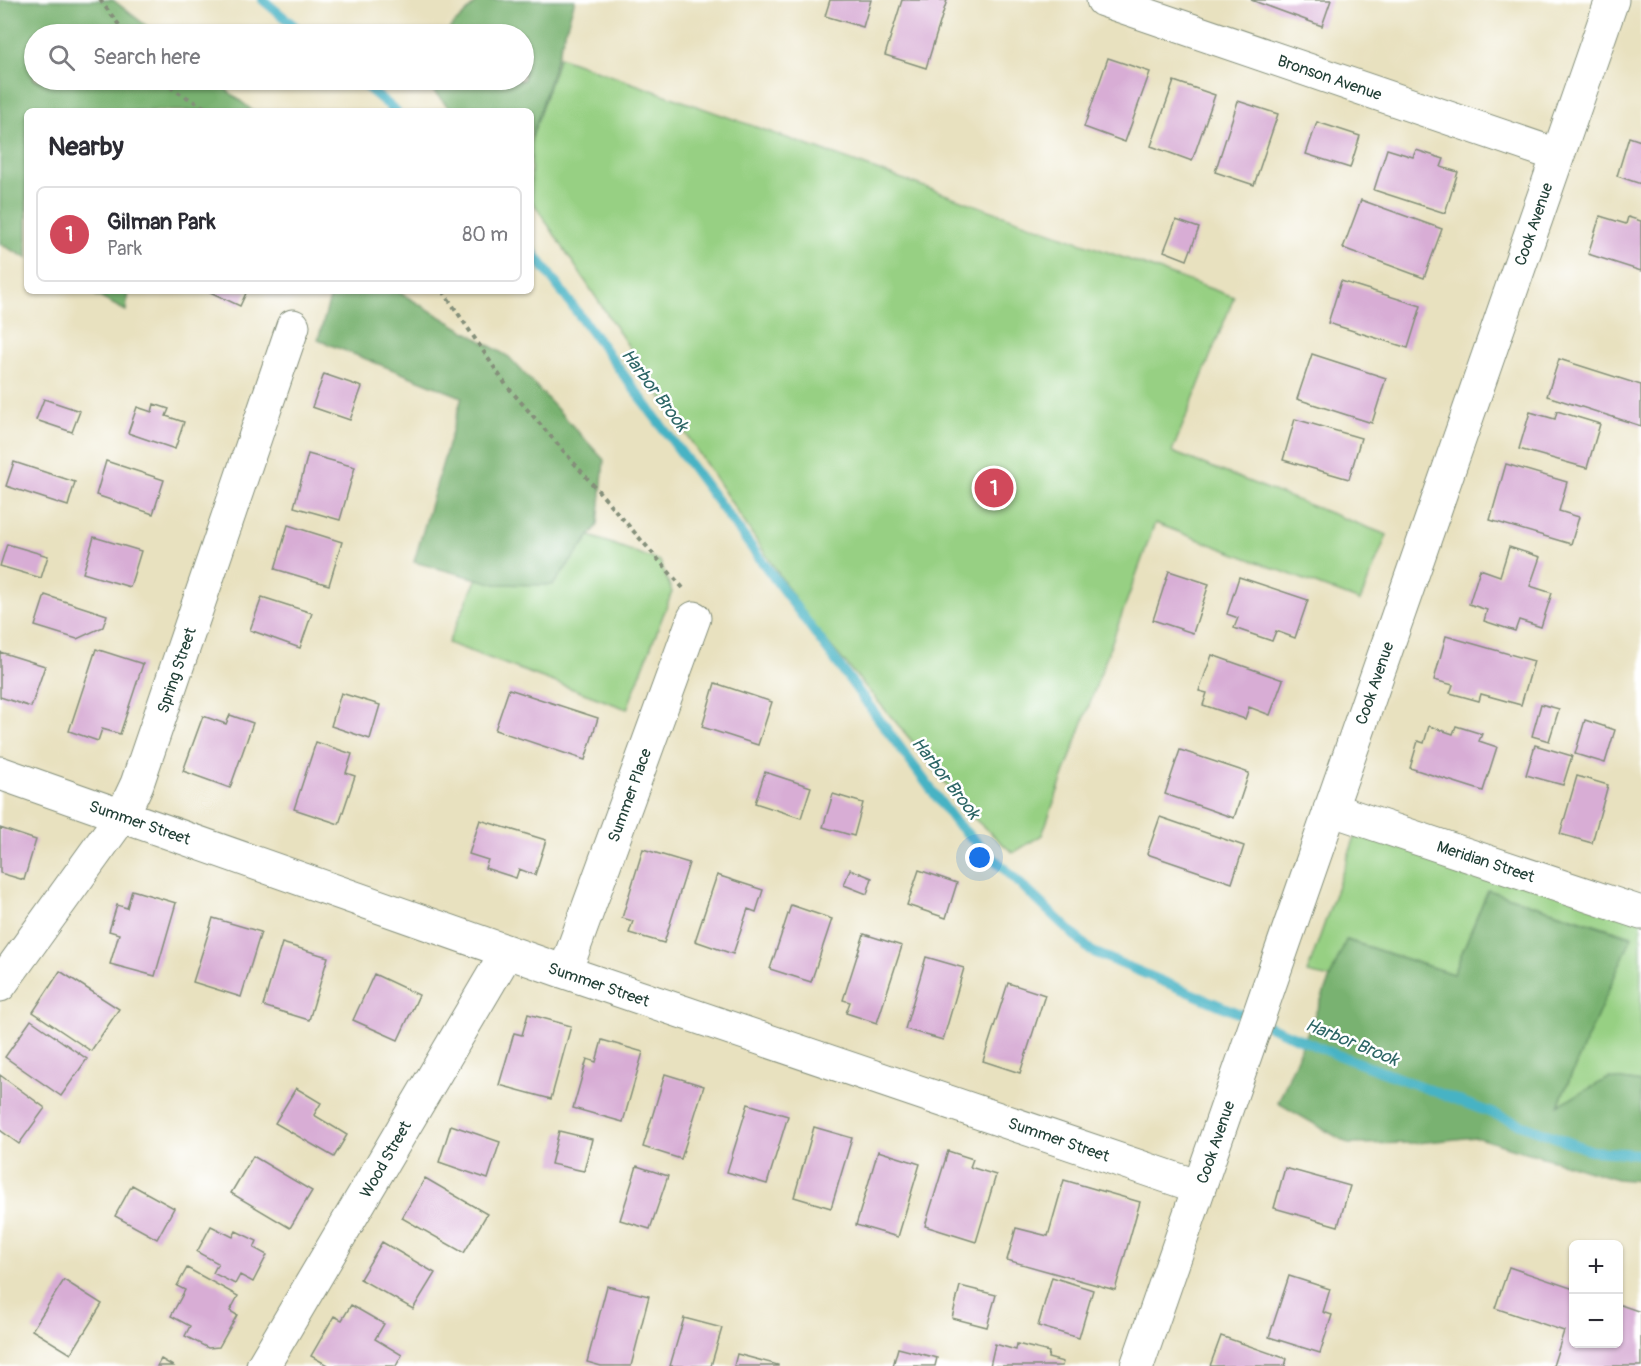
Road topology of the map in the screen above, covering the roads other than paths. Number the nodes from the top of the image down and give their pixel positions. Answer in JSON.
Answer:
{"nodes":[{"id":1,"x":1611,"y":0,"type":"edge"},
{"id":2,"x":1112,"y":2,"type":"edge"},
{"id":3,"x":1557,"y":155,"type":"junction"},
{"id":4,"x":293,"y":326,"type":"dead end"},
{"id":5,"x":694,"y":618,"type":"road end"},
{"id":6,"x":0,"y":773,"type":"edge"},
{"id":7,"x":1330,"y":809,"type":"junction"},
{"id":8,"x":122,"y":816,"type":"junction"},
{"id":9,"x":1641,"y":913,"type":"edge"},
{"id":10,"x":507,"y":952,"type":"junction"},
{"id":11,"x":565,"y":972,"type":"junction"},
{"id":12,"x":0,"y":985,"type":"edge"},
{"id":13,"x":1199,"y":1187,"type":"junction"},
{"id":14,"x":263,"y":1366,"type":"edge"},
{"id":15,"x":1137,"y":1366,"type":"edge"}],
"edges":[{"from":1,"to":3,"type":"street","name":"Cook Avenue"},
{"from":2,"to":3,"type":"street","name":"Bronson Avenue"},
{"from":3,"to":7,"type":"street","name":"Cook Avenue"},
{"from":4,"to":8,"type":"street","name":"Spring Street"},
{"from":5,"to":11,"type":"street","name":"Summer Place"},
{"from":6,"to":8,"type":"street","name":"Summer Street"},
{"from":7,"to":9,"type":"street","name":"Meridian Street"},
{"from":7,"to":13,"type":"street","name":"Cook Avenue"},
{"from":8,"to":10,"type":"street","name":"Summer Street"},
{"from":8,"to":12,"type":"street","name":"Spring Street"},
{"from":10,"to":11,"type":"street","name":"Summer Street"},
{"from":10,"to":14,"type":"street","name":"Wood Street"},
{"from":11,"to":13,"type":"street","name":"Summer Street"},
{"from":13,"to":15,"type":"street","name":"Cook Avenue"}]}
